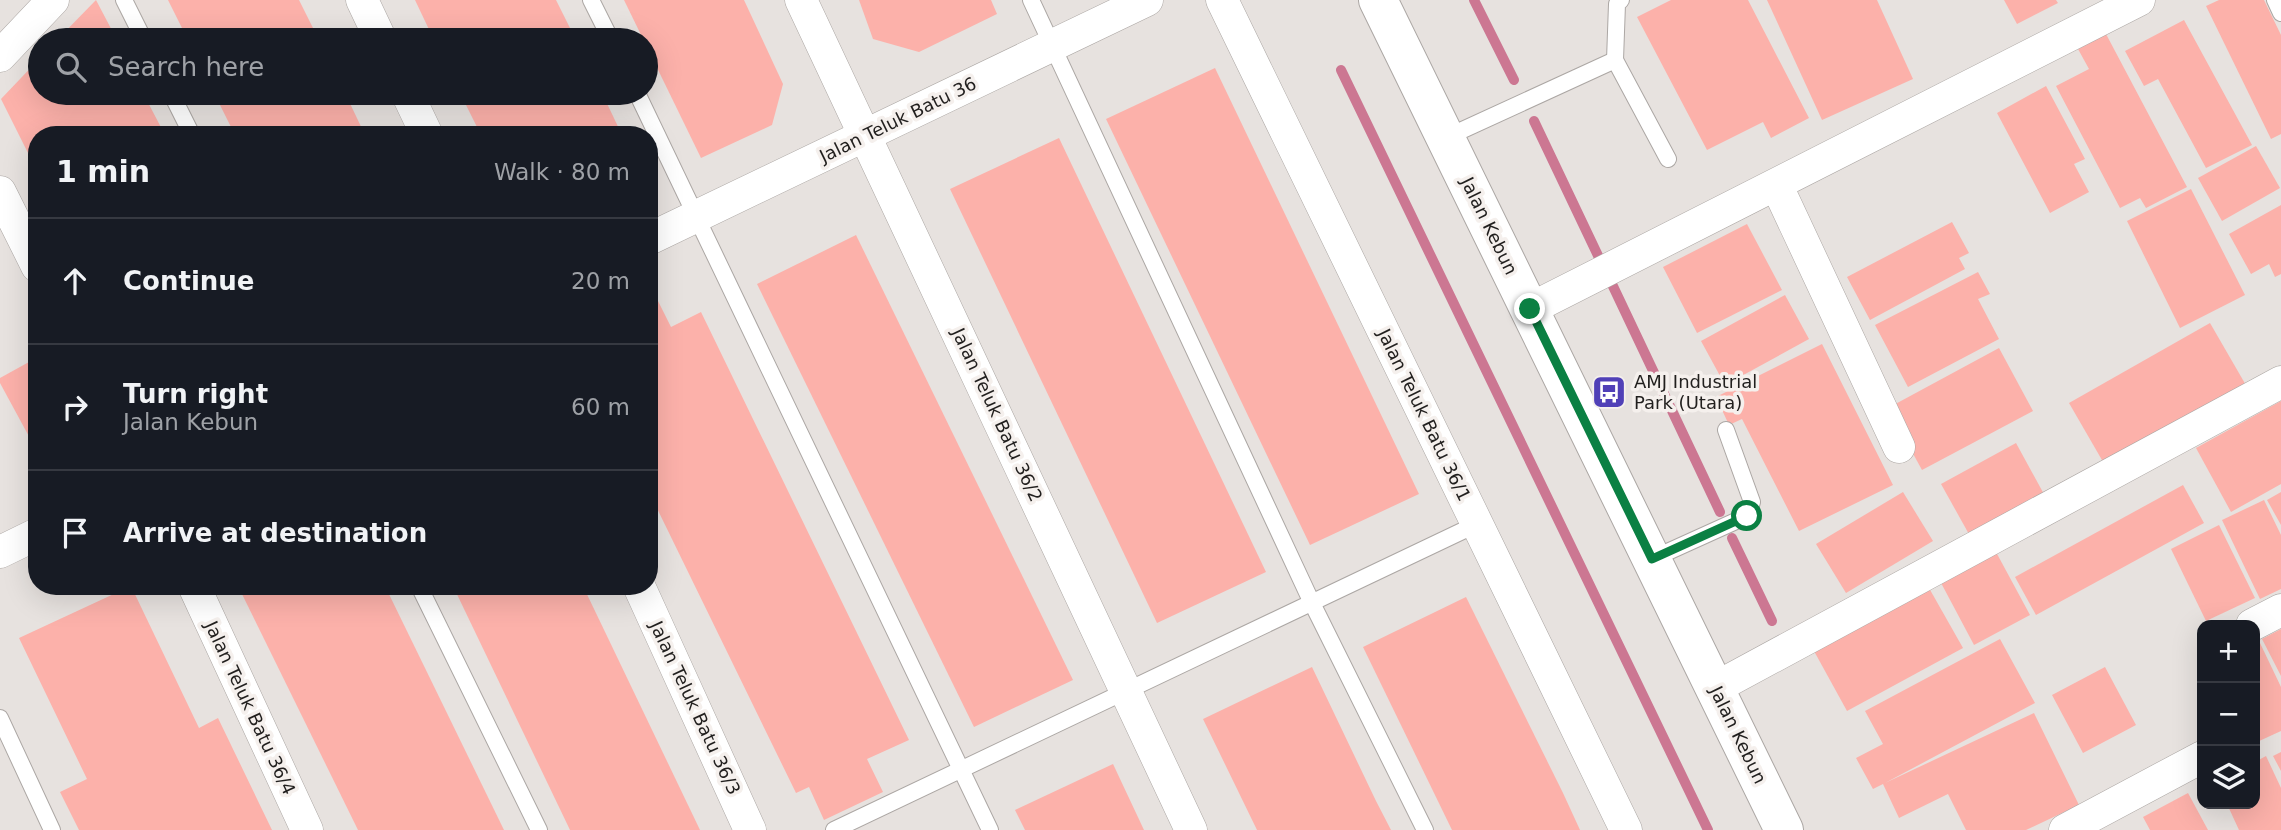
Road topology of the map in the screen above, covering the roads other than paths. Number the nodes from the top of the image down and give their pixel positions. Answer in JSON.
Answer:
{"nodes":[{"id":1,"x":53,"y":0,"type":"edge"},
{"id":2,"x":124,"y":0,"type":"edge"},
{"id":3,"x":362,"y":0,"type":"edge"},
{"id":4,"x":591,"y":0,"type":"edge"},
{"id":5,"x":801,"y":0,"type":"edge"},
{"id":6,"x":1031,"y":0,"type":"edge"},
{"id":7,"x":1147,"y":0,"type":"edge"},
{"id":8,"x":1222,"y":0,"type":"edge"},
{"id":9,"x":1378,"y":0,"type":"edge"},
{"id":10,"x":1621,"y":0,"type":"edge"},
{"id":11,"x":2139,"y":0,"type":"edge"},
{"id":12,"x":2274,"y":0,"type":"edge"},
{"id":13,"x":2281,"y":13,"type":"edge"},
{"id":14,"x":138,"y":28,"type":"edge"},
{"id":15,"x":376,"y":28,"type":"edge"},
{"id":16,"x":605,"y":28,"type":"edge"},
{"id":17,"x":1053,"y":45,"type":"junction"},
{"id":18,"x":9,"y":47,"type":"edge"},
{"id":19,"x":1615,"y":60,"type":"junction"},
{"id":20,"x":177,"y":105,"type":"edge"},
{"id":21,"x":413,"y":105,"type":"edge"},
{"id":22,"x":643,"y":105,"type":"edge"},
{"id":23,"x":188,"y":126,"type":"edge"},
{"id":24,"x":423,"y":126,"type":"edge"},
{"id":25,"x":653,"y":126,"type":"edge"},
{"id":26,"x":658,"y":135,"type":"edge"},
{"id":27,"x":866,"y":135,"type":"junction"},
{"id":28,"x":1445,"y":138,"type":"junction"},
{"id":29,"x":1668,"y":159,"type":"dead end"},
{"id":30,"x":1777,"y":186,"type":"junction"},
{"id":31,"x":0,"y":192,"type":"edge"},
{"id":32,"x":698,"y":216,"type":"junction"},
{"id":33,"x":658,"y":235,"type":"edge"},
{"id":34,"x":28,"y":247,"type":"edge"},
{"id":35,"x":1530,"y":309,"type":"junction"},
{"id":36,"x":2281,"y":382,"type":"edge"},
{"id":37,"x":1726,"y":429,"type":"dead end"},
{"id":38,"x":1899,"y":447,"type":"dead end"},
{"id":39,"x":1477,"y":524,"type":"junction"},
{"id":40,"x":28,"y":538,"type":"edge"},
{"id":41,"x":0,"y":552,"type":"edge"},
{"id":42,"x":1652,"y":559,"type":"junction"},
{"id":43,"x":198,"y":595,"type":"edge"},
{"id":44,"x":423,"y":595,"type":"edge"},
{"id":45,"x":643,"y":595,"type":"edge"},
{"id":46,"x":1312,"y":603,"type":"junction"},
{"id":47,"x":2281,"y":610,"type":"edge"},
{"id":48,"x":2260,"y":621,"type":"edge"},
{"id":49,"x":1715,"y":688,"type":"junction"},
{"id":50,"x":1126,"y":691,"type":"junction"},
{"id":51,"x":0,"y":718,"type":"edge"},
{"id":52,"x":2197,"y":760,"type":"edge"},
{"id":53,"x":961,"y":769,"type":"junction"},
{"id":54,"x":2112,"y":820,"type":"edge"},
{"id":55,"x":52,"y":830,"type":"edge"},
{"id":56,"x":307,"y":830,"type":"edge"},
{"id":57,"x":539,"y":830,"type":"edge"},
{"id":58,"x":750,"y":830,"type":"edge"},
{"id":59,"x":834,"y":830,"type":"edge"},
{"id":60,"x":990,"y":830,"type":"edge"},
{"id":61,"x":1191,"y":830,"type":"edge"},
{"id":62,"x":1425,"y":830,"type":"edge"},
{"id":63,"x":1626,"y":830,"type":"edge"},
{"id":64,"x":1783,"y":830,"type":"edge"},
{"id":65,"x":2065,"y":830,"type":"edge"}],
"edges":[{"from":1,"to":18,"type":"street"},
{"from":2,"to":14,"type":"lane"},
{"from":3,"to":15,"type":"street"},
{"from":4,"to":16,"type":"lane"},
{"from":5,"to":27,"type":"street","name":"Jalan Teluk Batu 36/2"},
{"from":6,"to":17,"type":"lane"},
{"from":7,"to":17,"type":"street","name":"Jalan Teluk Batu 36"},
{"from":8,"to":39,"type":"street","name":"Jalan Teluk Batu 36/1"},
{"from":9,"to":28,"type":"main road","name":"Jalan Kebun"},
{"from":10,"to":19,"type":"lane"},
{"from":11,"to":30,"type":"street"},
{"from":12,"to":13,"type":"lane"},
{"from":17,"to":27,"type":"street","name":"Jalan Teluk Batu 36"},
{"from":17,"to":46,"type":"lane"},
{"from":19,"to":28,"type":"lane"},
{"from":19,"to":29,"type":"lane"},
{"from":20,"to":23,"type":"lane"},
{"from":21,"to":24,"type":"street"},
{"from":22,"to":25,"type":"lane"},
{"from":26,"to":32,"type":"lane"},
{"from":27,"to":32,"type":"street","name":"Jalan Teluk Batu 36"},
{"from":27,"to":50,"type":"street","name":"Jalan Teluk Batu 36/2"},
{"from":28,"to":35,"type":"main road","name":"Jalan Kebun"},
{"from":30,"to":35,"type":"street"},
{"from":30,"to":38,"type":"street"},
{"from":31,"to":34,"type":"street"},
{"from":32,"to":33,"type":"street","name":"Jalan Teluk Batu 36"},
{"from":32,"to":53,"type":"lane"},
{"from":35,"to":42,"type":"main road","name":"Jalan Kebun"},
{"from":36,"to":49,"type":"street"},
{"from":37,"to":42,"type":"lane"},
{"from":39,"to":46,"type":"lane"},
{"from":39,"to":63,"type":"street","name":"Jalan Teluk Batu 36/1"},
{"from":40,"to":41,"type":"street"},
{"from":42,"to":49,"type":"main road","name":"Jalan Kebun"},
{"from":43,"to":56,"type":"street","name":"Jalan Teluk Batu 36/4"},
{"from":44,"to":57,"type":"lane"},
{"from":45,"to":58,"type":"street","name":"Jalan Teluk Batu 36/3"},
{"from":46,"to":50,"type":"lane"},
{"from":46,"to":62,"type":"lane"},
{"from":47,"to":48,"type":"street"},
{"from":49,"to":64,"type":"main road","name":"Jalan Kebun"},
{"from":50,"to":53,"type":"lane"},
{"from":50,"to":61,"type":"street","name":"Jalan Teluk Batu 36/2"},
{"from":51,"to":55,"type":"lane"},
{"from":52,"to":54,"type":"street"},
{"from":53,"to":59,"type":"lane"},
{"from":53,"to":60,"type":"lane"},
{"from":54,"to":65,"type":"street"}]}
